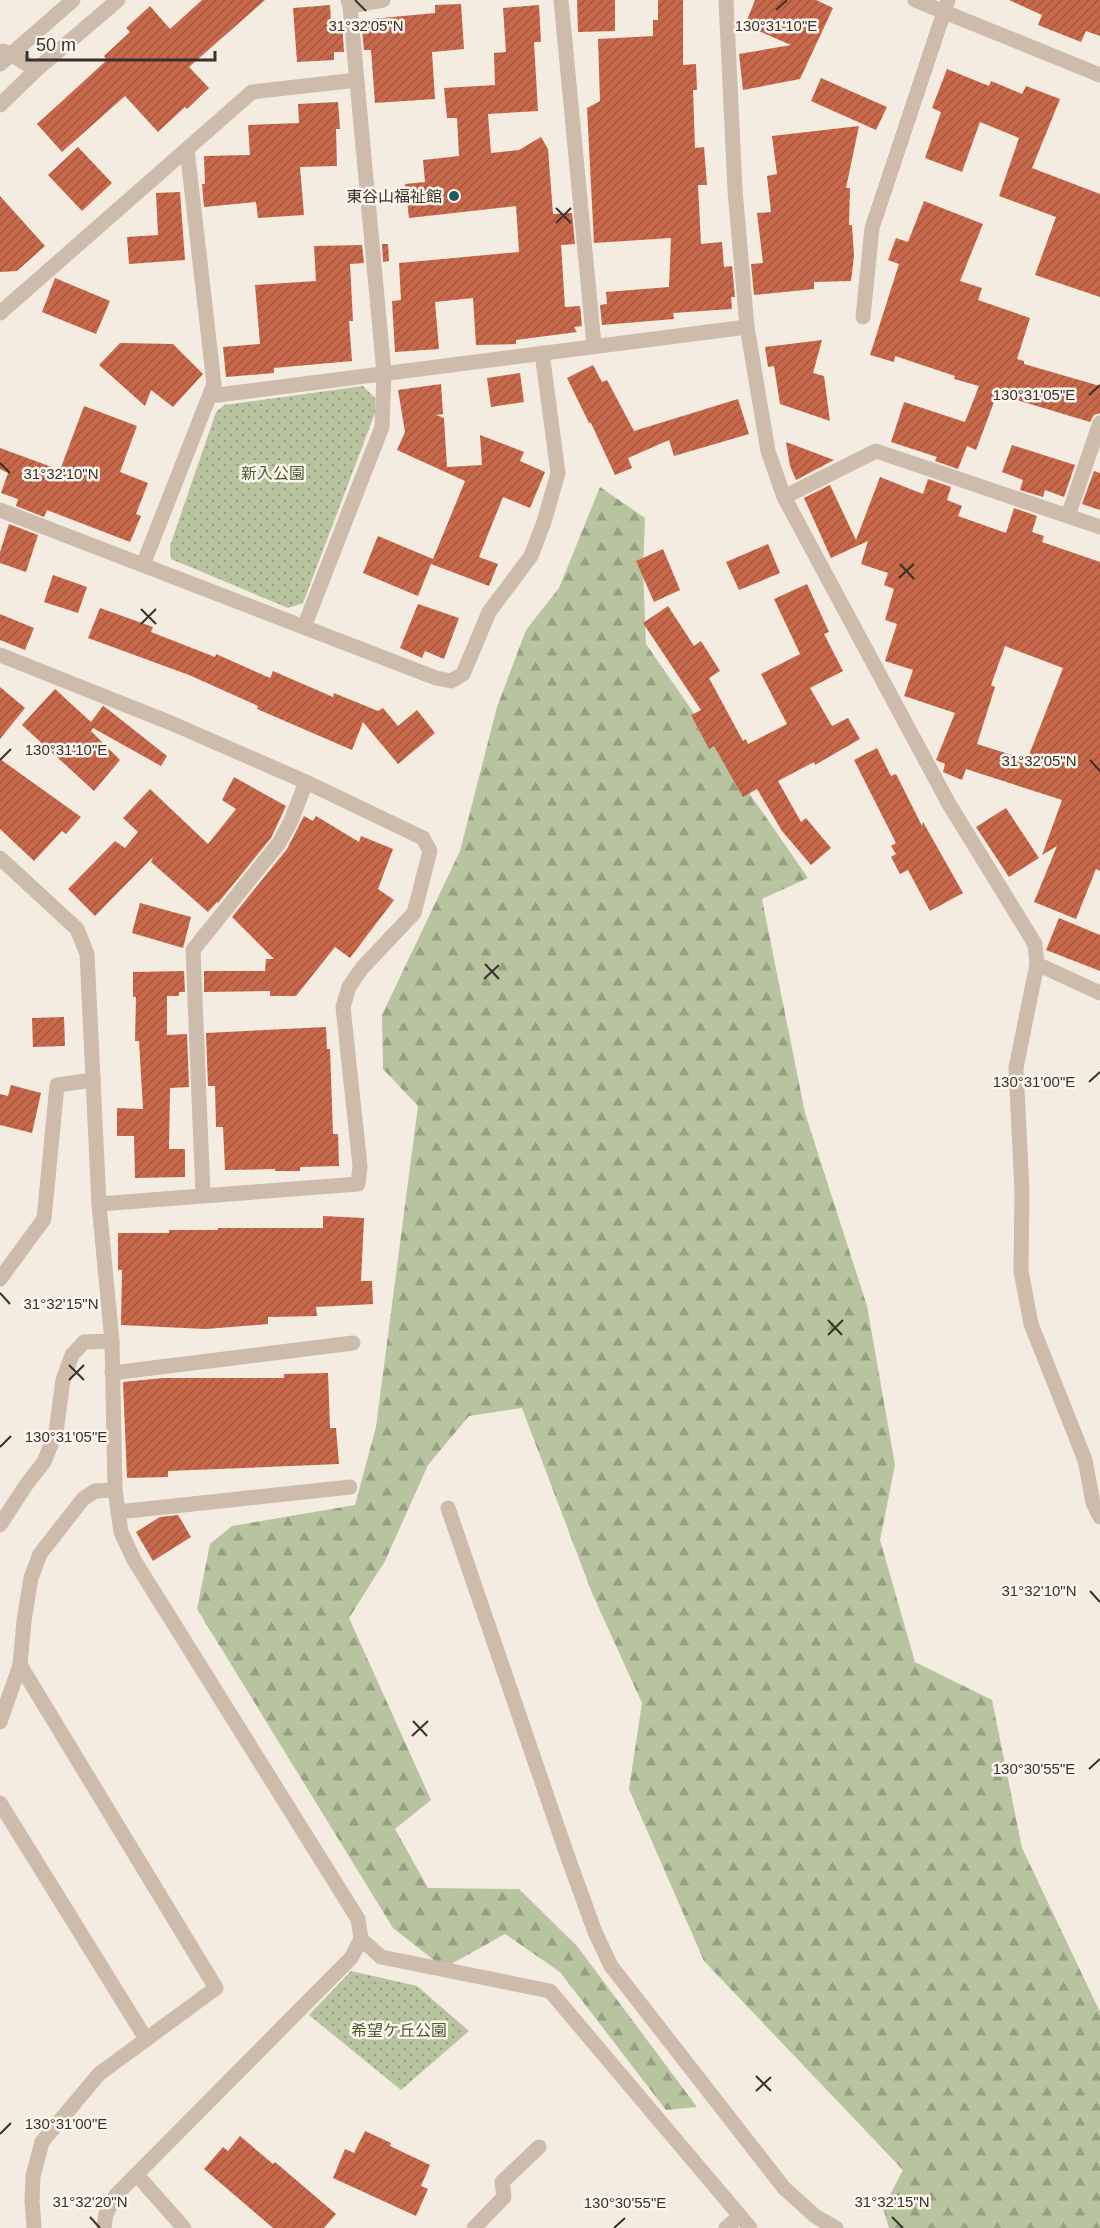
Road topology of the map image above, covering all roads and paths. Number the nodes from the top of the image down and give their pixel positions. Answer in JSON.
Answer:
{"nodes":[{"id":1,"x":73,"y":0,"type":"edge"},
{"id":2,"x":118,"y":0,"type":"edge"},
{"id":3,"x":383,"y":0,"type":"edge"},
{"id":4,"x":561,"y":0,"type":"edge"},
{"id":5,"x":726,"y":0,"type":"edge"},
{"id":6,"x":915,"y":0,"type":"edge"},
{"id":7,"x":349,"y":3,"type":"edge"},
{"id":8,"x":946,"y":6,"type":"edge"},
{"id":9,"x":4,"y":56,"type":"edge"},
{"id":10,"x":36,"y":70,"type":"junction"},
{"id":11,"x":1100,"y":75,"type":"edge"},
{"id":12,"x":357,"y":80,"type":"junction"},
{"id":13,"x":0,"y":105,"type":"edge"},
{"id":14,"x":187,"y":149,"type":"junction"},
{"id":15,"x":0,"y":313,"type":"edge"},
{"id":16,"x":863,"y":317,"type":"dead end"},
{"id":17,"x":747,"y":327,"type":"junction"},
{"id":18,"x":594,"y":345,"type":"junction"},
{"id":19,"x":542,"y":352,"type":"junction"},
{"id":20,"x":384,"y":373,"type":"junction"},
{"id":21,"x":210,"y":396,"type":"junction"},
{"id":22,"x":1100,"y":423,"type":"edge"},
{"id":23,"x":784,"y":497,"type":"junction"},
{"id":24,"x":0,"y":510,"type":"edge"},
{"id":25,"x":1068,"y":516,"type":"junction"},
{"id":26,"x":1100,"y":527,"type":"edge"},
{"id":27,"x":143,"y":565,"type":"junction"},
{"id":28,"x":304,"y":627,"type":"junction"},
{"id":29,"x":0,"y":655,"type":"edge"},
{"id":30,"x":306,"y":782,"type":"junction"},
{"id":31,"x":0,"y":858,"type":"edge"},
{"id":32,"x":1037,"y":964,"type":"junction"},
{"id":33,"x":1100,"y":993,"type":"edge"},
{"id":34,"x":93,"y":1080,"type":"junction"},
{"id":35,"x":203,"y":1195,"type":"junction"},
{"id":36,"x":99,"y":1204,"type":"junction"},
{"id":37,"x":0,"y":1279,"type":"edge"},
{"id":38,"x":112,"y":1341,"type":"junction"},
{"id":39,"x":353,"y":1343,"type":"dead end"},
{"id":40,"x":112,"y":1373,"type":"junction"},
{"id":41,"x":350,"y":1487,"type":"dead end"},
{"id":42,"x":115,"y":1490,"type":"junction"},
{"id":43,"x":448,"y":1508,"type":"dead end"},
{"id":44,"x":118,"y":1512,"type":"junction"},
{"id":45,"x":1100,"y":1517,"type":"edge"},
{"id":46,"x":0,"y":1525,"type":"edge"},
{"id":47,"x":20,"y":1665,"type":"junction"},
{"id":48,"x":0,"y":1722,"type":"edge"},
{"id":49,"x":0,"y":1803,"type":"edge"},
{"id":50,"x":362,"y":1939,"type":"junction"},
{"id":51,"x":146,"y":2039,"type":"junction"},
{"id":52,"x":539,"y":2147,"type":"dead end"},
{"id":53,"x":137,"y":2175,"type":"junction"},
{"id":54,"x":745,"y":2222,"type":"edge"},
{"id":55,"x":34,"y":2228,"type":"edge"},
{"id":56,"x":104,"y":2228,"type":"edge"},
{"id":57,"x":184,"y":2228,"type":"edge"},
{"id":58,"x":474,"y":2228,"type":"edge"},
{"id":59,"x":726,"y":2228,"type":"edge"},
{"id":60,"x":836,"y":2228,"type":"edge"}],
"edges":[{"from":1,"to":9,"type":"street"},
{"from":2,"to":10,"type":"street"},
{"from":3,"to":7,"type":"street"},
{"from":4,"to":18,"type":"street"},
{"from":5,"to":17,"type":"street"},
{"from":6,"to":8,"type":"street"},
{"from":7,"to":12,"type":"street"},
{"from":8,"to":11,"type":"street"},
{"from":8,"to":16,"type":"street"},
{"from":9,"to":10,"type":"street"},
{"from":10,"to":13,"type":"street"},
{"from":12,"to":14,"type":"street"},
{"from":12,"to":20,"type":"street"},
{"from":14,"to":15,"type":"street"},
{"from":14,"to":21,"type":"street"},
{"from":17,"to":18,"type":"street"},
{"from":17,"to":23,"type":"street"},
{"from":18,"to":19,"type":"street"},
{"from":19,"to":20,"type":"street"},
{"from":19,"to":28,"type":"street"},
{"from":20,"to":21,"type":"street"},
{"from":20,"to":28,"type":"street"},
{"from":21,"to":27,"type":"street"},
{"from":22,"to":25,"type":"street"},
{"from":23,"to":25,"type":"street"},
{"from":23,"to":32,"type":"street"},
{"from":24,"to":27,"type":"street"},
{"from":25,"to":26,"type":"street"},
{"from":27,"to":28,"type":"street"},
{"from":29,"to":30,"type":"street"},
{"from":30,"to":35,"type":"street"},
{"from":30,"to":35,"type":"street"},
{"from":31,"to":34,"type":"street"},
{"from":32,"to":33,"type":"street"},
{"from":32,"to":45,"type":"street"},
{"from":34,"to":36,"type":"street"},
{"from":34,"to":37,"type":"street"},
{"from":35,"to":36,"type":"street"},
{"from":36,"to":38,"type":"street"},
{"from":38,"to":40,"type":"street"},
{"from":38,"to":46,"type":"street"},
{"from":39,"to":40,"type":"street"},
{"from":40,"to":42,"type":"street"},
{"from":41,"to":44,"type":"street"},
{"from":42,"to":44,"type":"street"},
{"from":42,"to":47,"type":"street"},
{"from":43,"to":60,"type":"street"},
{"from":44,"to":50,"type":"street"},
{"from":47,"to":48,"type":"street"},
{"from":47,"to":51,"type":"street"},
{"from":49,"to":51,"type":"street"},
{"from":50,"to":53,"type":"street"},
{"from":50,"to":54,"type":"street"},
{"from":51,"to":55,"type":"street"},
{"from":52,"to":58,"type":"street"},
{"from":53,"to":56,"type":"street"},
{"from":53,"to":57,"type":"street"},
{"from":54,"to":59,"type":"street"}]}
